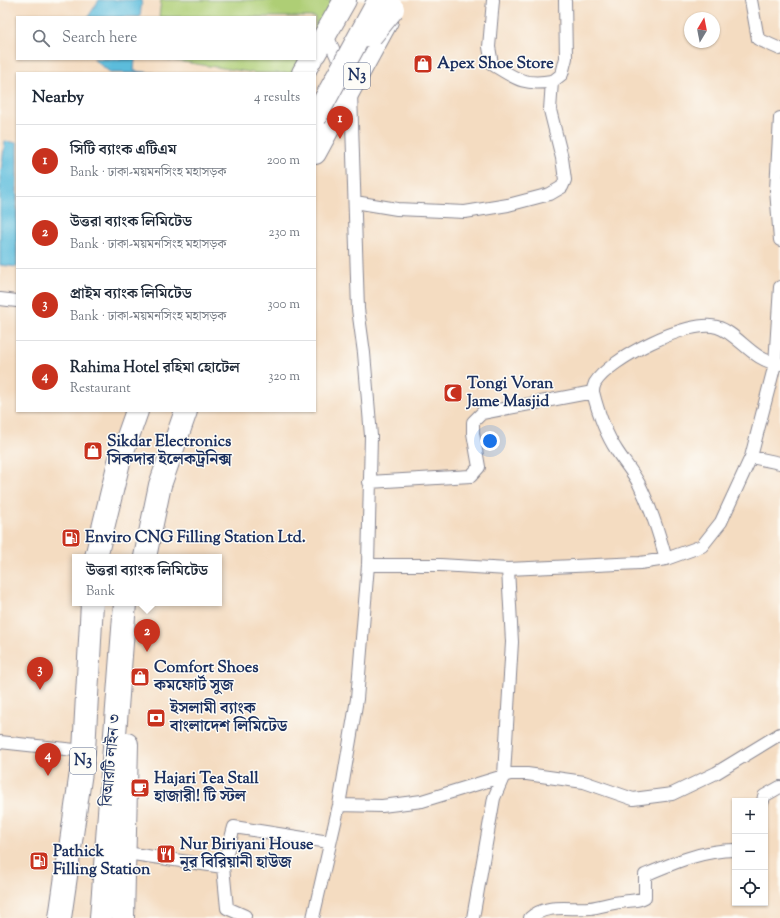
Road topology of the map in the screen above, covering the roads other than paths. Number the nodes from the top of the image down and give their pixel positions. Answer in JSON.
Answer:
{"nodes":[{"id":1,"x":345,"y":0,"type":"edge"},
{"id":2,"x":493,"y":0,"type":"edge"},
{"id":3,"x":565,"y":0,"type":"edge"},
{"id":4,"x":751,"y":0,"type":"edge"},
{"id":5,"x":390,"y":3,"type":"edge"},
{"id":6,"x":326,"y":33,"type":"junction"},
{"id":7,"x":780,"y":49,"type":"edge"},
{"id":8,"x":316,"y":51,"type":"edge"},
{"id":9,"x":310,"y":60,"type":"edge"},
{"id":10,"x":304,"y":72,"type":"edge"},
{"id":11,"x":552,"y":82,"type":"junction"},
{"id":12,"x":344,"y":83,"type":"junction"},
{"id":13,"x":316,"y":117,"type":"edge"},
{"id":14,"x":780,"y":118,"type":"edge"},
{"id":15,"x":316,"y":150,"type":"edge"},
{"id":16,"x":778,"y":190,"type":"edge"},
{"id":17,"x":355,"y":202,"type":"junction"},
{"id":18,"x":780,"y":240,"type":"edge"},
{"id":19,"x":780,"y":287,"type":"edge"},
{"id":20,"x":0,"y":299,"type":"edge"},
{"id":21,"x":16,"y":301,"type":"edge"},
{"id":22,"x":778,"y":364,"type":"edge"},
{"id":23,"x":593,"y":392,"type":"junction"},
{"id":24,"x":137,"y":412,"type":"edge"},
{"id":25,"x":173,"y":412,"type":"edge"},
{"id":26,"x":186,"y":412,"type":"edge"},
{"id":27,"x":751,"y":457,"type":"junction"},
{"id":28,"x":780,"y":463,"type":"edge"},
{"id":29,"x":369,"y":482,"type":"junction"},
{"id":30,"x":97,"y":554,"type":"edge"},
{"id":31,"x":133,"y":554,"type":"edge"},
{"id":32,"x":146,"y":554,"type":"edge"},
{"id":33,"x":666,"y":559,"type":"junction"},
{"id":34,"x":368,"y":565,"type":"junction"},
{"id":35,"x":508,"y":569,"type":"junction"},
{"id":36,"x":92,"y":606,"type":"edge"},
{"id":37,"x":125,"y":606,"type":"edge"},
{"id":38,"x":139,"y":606,"type":"edge"},
{"id":39,"x":780,"y":734,"type":"edge"},
{"id":40,"x":0,"y":742,"type":"edge"},
{"id":41,"x":84,"y":751,"type":"junction"},
{"id":42,"x":504,"y":775,"type":"junction"},
{"id":43,"x":780,"y":787,"type":"edge"},
{"id":44,"x":764,"y":798,"type":"edge"},
{"id":45,"x":339,"y":805,"type":"junction"},
{"id":46,"x":329,"y":842,"type":"junction"},
{"id":47,"x":732,"y":850,"type":"edge"},
{"id":48,"x":126,"y":853,"type":"junction"},
{"id":49,"x":224,"y":867,"type":"junction"},
{"id":50,"x":238,"y":915,"type":"edge"},
{"id":51,"x":312,"y":916,"type":"edge"},
{"id":52,"x":60,"y":918,"type":"edge"},
{"id":53,"x":101,"y":918,"type":"edge"},
{"id":54,"x":123,"y":918,"type":"edge"},
{"id":55,"x":472,"y":918,"type":"edge"},
{"id":56,"x":530,"y":918,"type":"edge"}],
"edges":[{"from":1,"to":6,"type":"highway"},
{"from":2,"to":11,"type":"street"},
{"from":3,"to":11,"type":"street"},
{"from":4,"to":7,"type":"street"},
{"from":5,"to":12,"type":"highway","bridge":true},
{"from":6,"to":8,"type":"highway"},
{"from":6,"to":12,"type":"street"},
{"from":9,"to":10,"type":"highway"},
{"from":11,"to":17,"type":"street"},
{"from":12,"to":13,"type":"highway","bridge":true},
{"from":12,"to":15,"type":"highway","number":"N3"},
{"from":12,"to":17,"type":"street"},
{"from":14,"to":16,"type":"street"},
{"from":16,"to":18,"type":"street"},
{"from":17,"to":29,"type":"street"},
{"from":19,"to":22,"type":"street"},
{"from":20,"to":21,"type":"street"},
{"from":22,"to":23,"type":"street"},
{"from":22,"to":27,"type":"street"},
{"from":23,"to":29,"type":"street"},
{"from":23,"to":33,"type":"street"},
{"from":24,"to":30,"type":"highway"},
{"from":25,"to":31,"type":"highway"},
{"from":26,"to":32,"type":"highway"},
{"from":27,"to":28,"type":"street"},
{"from":27,"to":33,"type":"street"},
{"from":29,"to":34,"type":"street"},
{"from":33,"to":35,"type":"street"},
{"from":34,"to":35,"type":"street"},
{"from":34,"to":45,"type":"street"},
{"from":35,"to":42,"type":"street"},
{"from":36,"to":41,"type":"highway","number":"N3"},
{"from":37,"to":53,"type":"highway","name":"বিআরটি লাইন ৩"},
{"from":38,"to":48,"type":"highway"},
{"from":39,"to":42,"type":"street"},
{"from":40,"to":41,"type":"street"},
{"from":41,"to":52,"type":"highway","number":"N3"},
{"from":42,"to":45,"type":"street"},
{"from":42,"to":55,"type":"street"},
{"from":43,"to":44,"type":"street"},
{"from":45,"to":46,"type":"street"},
{"from":46,"to":49,"type":"street"},
{"from":46,"to":51,"type":"street"},
{"from":47,"to":56,"type":"street"},
{"from":48,"to":49,"type":"street"},
{"from":48,"to":54,"type":"highway"},
{"from":49,"to":50,"type":"street"}]}
